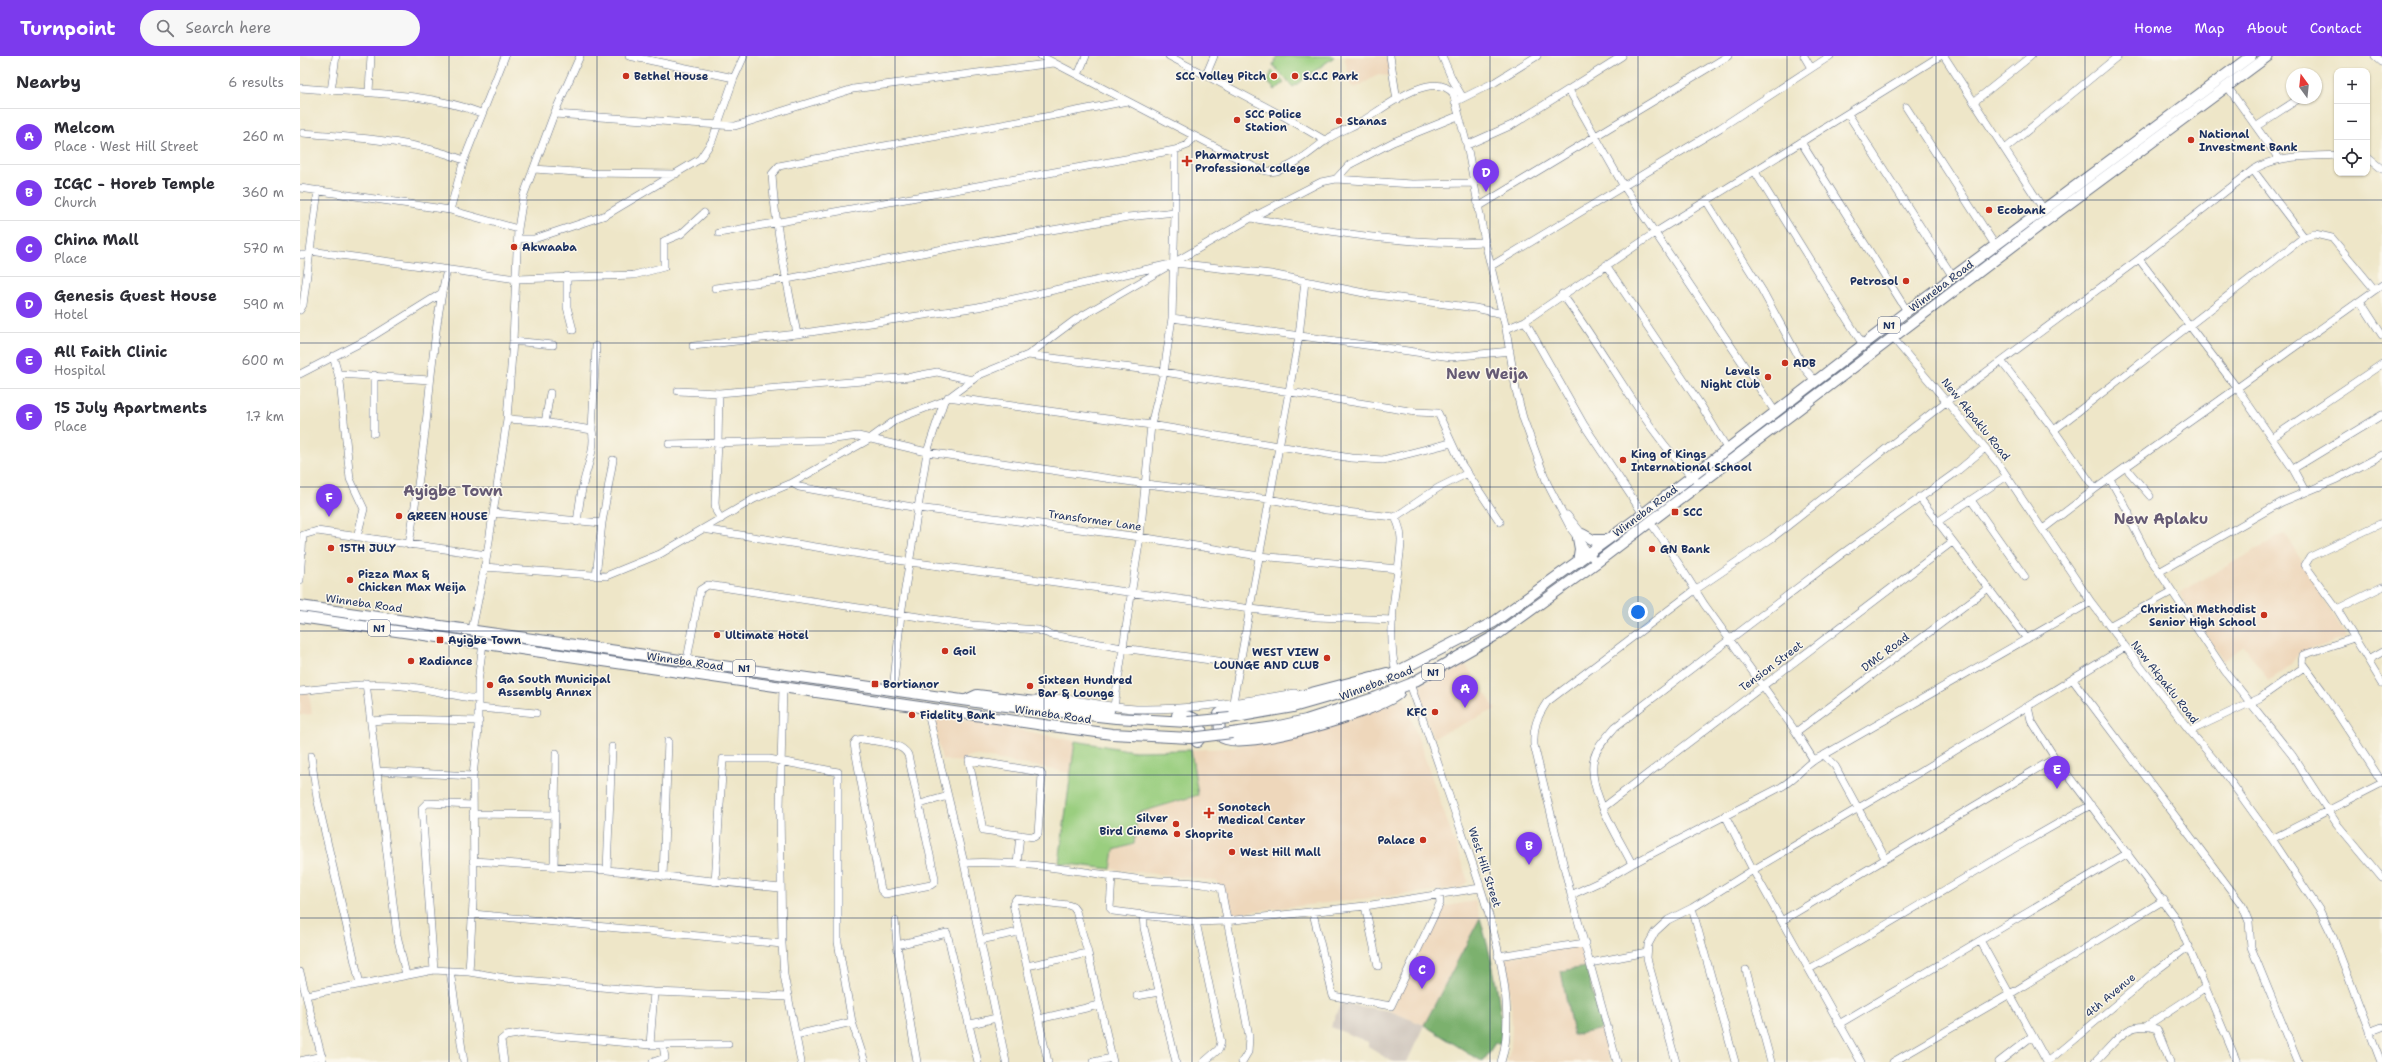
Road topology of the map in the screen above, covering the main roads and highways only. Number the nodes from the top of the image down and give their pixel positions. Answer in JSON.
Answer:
{"nodes":[{"id":1,"x":2268,"y":56,"type":"edge"},
{"id":2,"x":2248,"y":57,"type":"edge"},
{"id":3,"x":2208,"y":88,"type":"junction"},
{"id":4,"x":2215,"y":96,"type":"junction"},
{"id":5,"x":1606,"y":540,"type":"junction"},
{"id":6,"x":1578,"y":562,"type":"junction"},
{"id":7,"x":1529,"y":598,"type":"junction"},
{"id":8,"x":300,"y":606,"type":"edge"},
{"id":9,"x":1535,"y":608,"type":"junction"},
{"id":10,"x":300,"y":617,"type":"edge"},
{"id":11,"x":543,"y":640,"type":"junction"},
{"id":12,"x":540,"y":652,"type":"junction"},
{"id":13,"x":700,"y":662,"type":"junction"},
{"id":14,"x":686,"y":673,"type":"junction"},
{"id":15,"x":1396,"y":674,"type":"junction"},
{"id":16,"x":1408,"y":685,"type":"junction"},
{"id":17,"x":966,"y":700,"type":"junction"},
{"id":18,"x":1016,"y":721,"type":"junction"}],
"edges":[{"from":1,"to":4,"type":"highway","name":"Winneba Road","number":"N1"},
{"from":2,"to":3,"type":"highway","name":"Winneba Road","number":"N1"},
{"from":3,"to":4,"type":"highway"},
{"from":3,"to":5,"type":"highway","name":"Winneba Road","number":"N1"},
{"from":4,"to":9,"type":"highway","name":"Winneba Road","number":"N1"},
{"from":5,"to":6,"type":"highway","name":"Winneba Road","number":"N1"},
{"from":5,"to":6,"type":"highway"},
{"from":6,"to":7,"type":"highway","name":"Winneba Road","number":"N1"},
{"from":7,"to":9,"type":"highway"},
{"from":7,"to":15,"type":"highway","name":"Winneba Road","number":"N1"},
{"from":8,"to":11,"type":"highway","name":"Winneba Road","number":"N1"},
{"from":9,"to":16,"type":"highway","name":"Winneba Road","number":"N1"},
{"from":10,"to":12,"type":"highway","name":"Winneba Road","number":"N1"},
{"from":11,"to":12,"type":"highway"},
{"from":11,"to":13,"type":"highway","name":"Winneba Road","number":"N1"},
{"from":12,"to":14,"type":"highway","name":"Winneba Road","number":"N1"},
{"from":13,"to":14,"type":"highway"},
{"from":13,"to":17,"type":"highway","name":"Winneba Road","number":"N1"},
{"from":14,"to":18,"type":"highway","name":"Winneba Road","number":"N1"},
{"from":15,"to":16,"type":"highway"},
{"from":15,"to":17,"type":"highway","name":"Winneba Road","number":"N1","bridge":true},
{"from":16,"to":18,"type":"highway","name":"Winneba Road","number":"N1","bridge":true},
{"from":17,"to":18,"type":"highway"}]}
